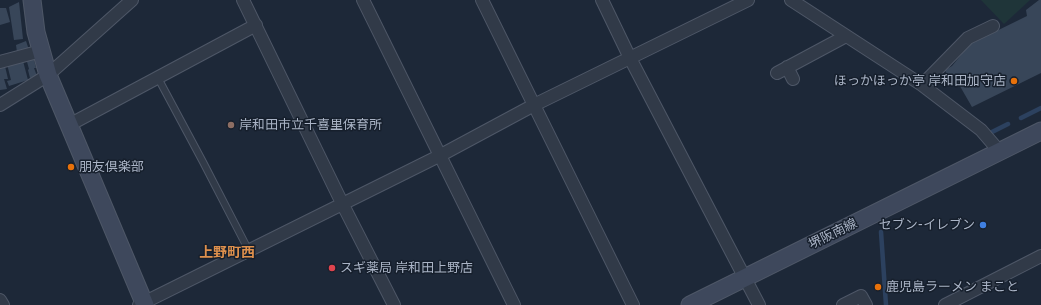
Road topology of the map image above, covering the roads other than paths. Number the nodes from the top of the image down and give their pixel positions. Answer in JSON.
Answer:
{"nodes":[{"id":1,"x":32,"y":0,"type":"edge"},
{"id":2,"x":132,"y":0,"type":"edge"},
{"id":3,"x":243,"y":0,"type":"edge"},
{"id":4,"x":364,"y":0,"type":"edge"},
{"id":5,"x":482,"y":0,"type":"edge"},
{"id":6,"x":602,"y":0,"type":"edge"},
{"id":7,"x":748,"y":0,"type":"edge"},
{"id":8,"x":791,"y":0,"type":"edge"},
{"id":9,"x":256,"y":25,"type":"junction"},
{"id":10,"x":993,"y":26,"type":"dead end"},
{"id":11,"x":846,"y":36,"type":"junction"},
{"id":12,"x":41,"y":51,"type":"junction"},
{"id":13,"x":630,"y":58,"type":"junction"},
{"id":14,"x":0,"y":62,"type":"edge"},
{"id":15,"x":48,"y":75,"type":"junction"},
{"id":16,"x":158,"y":78,"type":"junction"},
{"id":17,"x":793,"y":79,"type":"dead end"},
{"id":18,"x":922,"y":86,"type":"junction"},
{"id":19,"x":0,"y":105,"type":"edge"},
{"id":20,"x":534,"y":105,"type":"junction"},
{"id":21,"x":69,"y":125,"type":"junction"},
{"id":22,"x":1041,"y":131,"type":"edge"},
{"id":23,"x":1000,"y":152,"type":"junction"},
{"id":24,"x":441,"y":155,"type":"junction"},
{"id":25,"x":343,"y":204,"type":"junction"},
{"id":26,"x":249,"y":251,"type":"junction"},
{"id":27,"x":1041,"y":256,"type":"edge"},
{"id":28,"x":745,"y":278,"type":"junction"},
{"id":29,"x":0,"y":300,"type":"edge"},
{"id":30,"x":143,"y":304,"type":"edge"},
{"id":31,"x":3,"y":305,"type":"edge"},
{"id":32,"x":394,"y":305,"type":"edge"},
{"id":33,"x":514,"y":305,"type":"edge"},
{"id":34,"x":633,"y":305,"type":"edge"},
{"id":35,"x":690,"y":305,"type":"edge"},
{"id":36,"x":759,"y":305,"type":"edge"},
{"id":37,"x":844,"y":305,"type":"edge"},
{"id":38,"x":866,"y":305,"type":"edge"},
{"id":39,"x":945,"y":305,"type":"edge"}],
"edges":[{"from":1,"to":12,"type":"main road"},
{"from":2,"to":15,"type":"street"},
{"from":3,"to":9,"type":"street"},
{"from":4,"to":24,"type":"street"},
{"from":5,"to":20,"type":"street"},
{"from":6,"to":13,"type":"street"},
{"from":7,"to":13,"type":"street"},
{"from":8,"to":11,"type":"street"},
{"from":9,"to":16,"type":"street"},
{"from":9,"to":25,"type":"street"},
{"from":10,"to":18,"type":"street"},
{"from":11,"to":17,"type":"street"},
{"from":11,"to":18,"type":"street"},
{"from":12,"to":14,"type":"street"},
{"from":12,"to":15,"type":"main road"},
{"from":13,"to":20,"type":"street"},
{"from":13,"to":28,"type":"street"},
{"from":15,"to":19,"type":"street"},
{"from":15,"to":21,"type":"main road"},
{"from":16,"to":21,"type":"street"},
{"from":16,"to":26,"type":"lane"},
{"from":18,"to":23,"type":"street"},
{"from":20,"to":24,"type":"street"},
{"from":20,"to":34,"type":"street"},
{"from":21,"to":30,"type":"main road"},
{"from":22,"to":23,"type":"main road","name":"堺阪南線"},
{"from":23,"to":28,"type":"main road","name":"堺阪南線"},
{"from":24,"to":25,"type":"street"},
{"from":24,"to":33,"type":"street"},
{"from":25,"to":26,"type":"street"},
{"from":25,"to":32,"type":"street"},
{"from":26,"to":30,"type":"street"},
{"from":27,"to":39,"type":"street"},
{"from":28,"to":35,"type":"main road","name":"堺阪南線"},
{"from":28,"to":36,"type":"street"},
{"from":29,"to":31,"type":"street"},
{"from":37,"to":38,"type":"street"}]}
